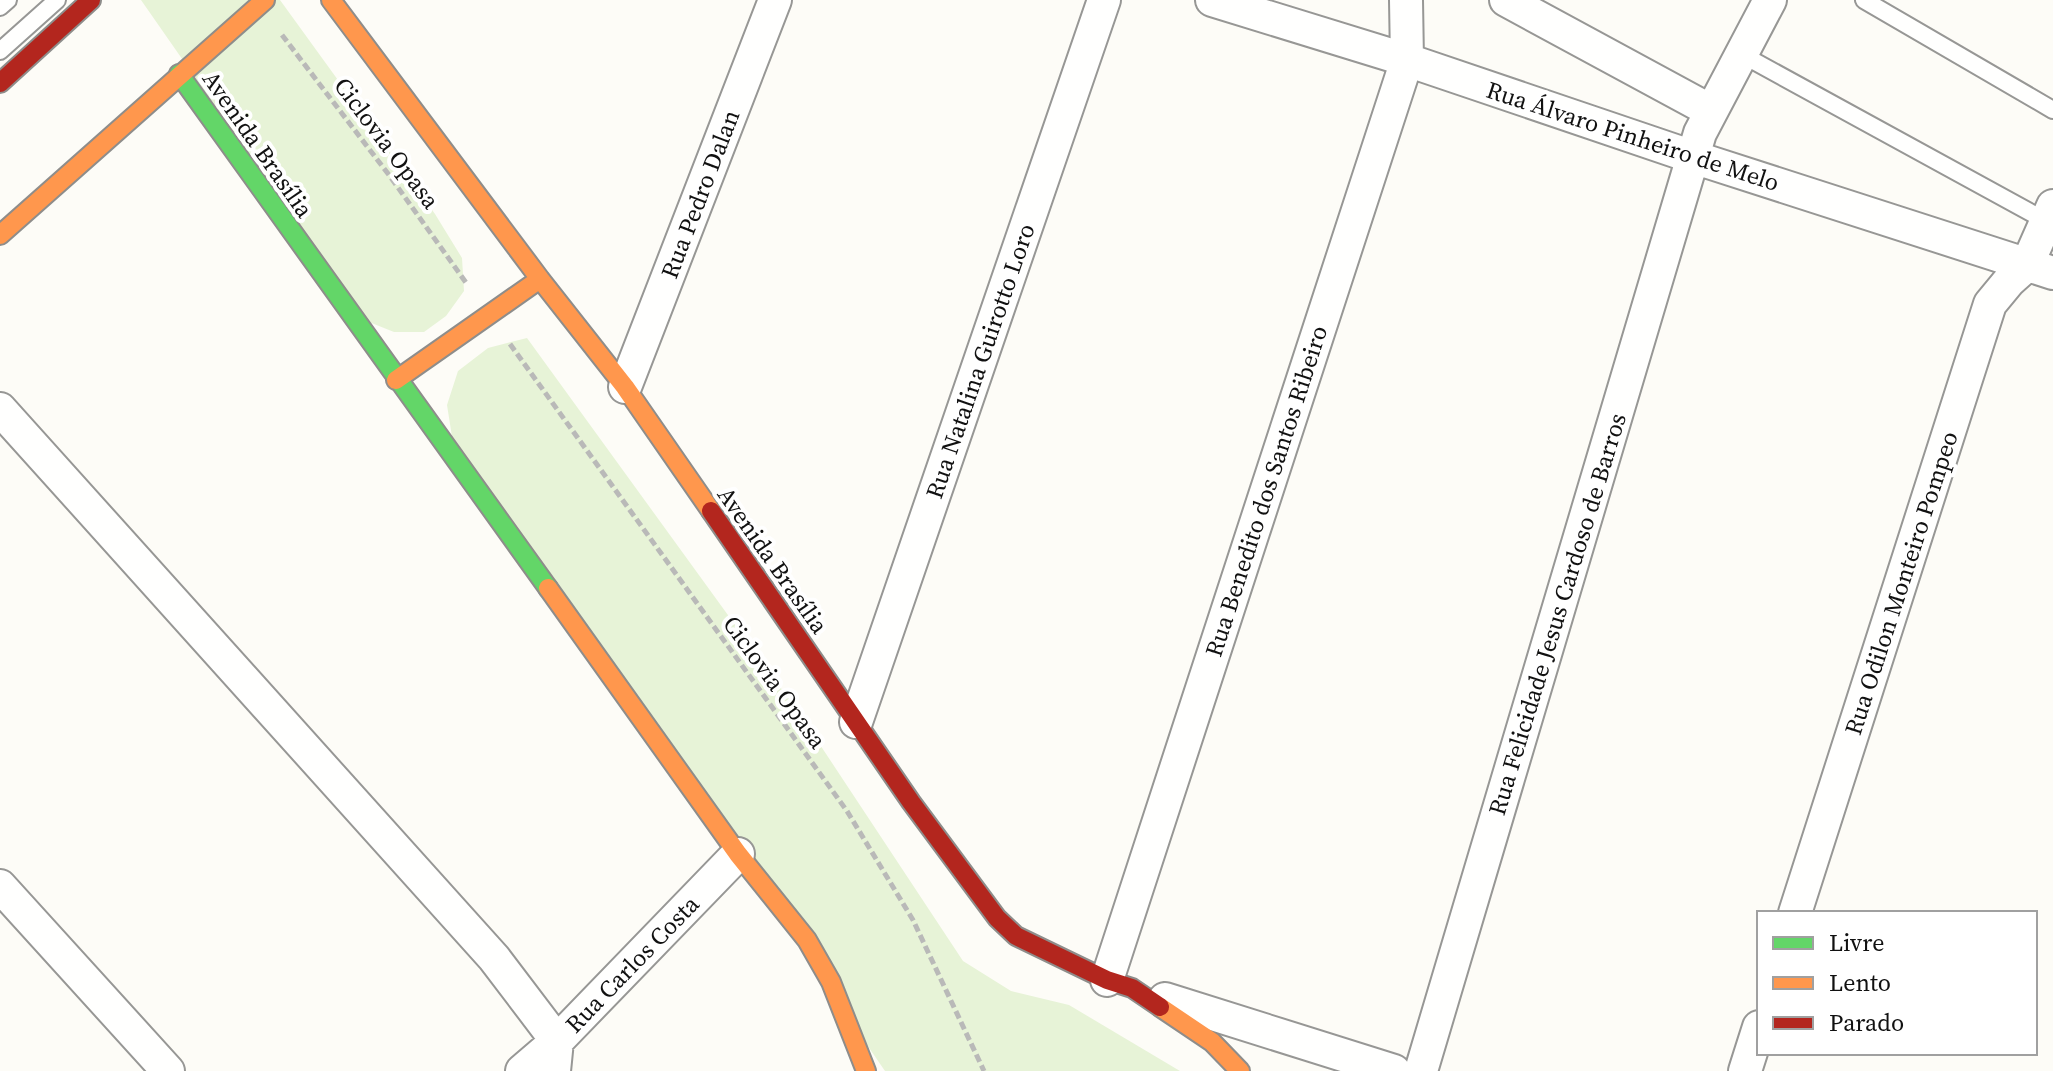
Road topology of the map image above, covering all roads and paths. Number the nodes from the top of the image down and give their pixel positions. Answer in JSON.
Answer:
{"nodes":[{"id":1,"x":8,"y":0,"type":"edge"},
{"id":2,"x":57,"y":0,"type":"edge"},
{"id":3,"x":91,"y":0,"type":"edge"},
{"id":4,"x":265,"y":0,"type":"edge"},
{"id":5,"x":331,"y":0,"type":"edge"},
{"id":6,"x":775,"y":0,"type":"edge"},
{"id":7,"x":1104,"y":0,"type":"edge"},
{"id":8,"x":1212,"y":0,"type":"edge"},
{"id":9,"x":1406,"y":0,"type":"edge"},
{"id":10,"x":1506,"y":0,"type":"edge"},
{"id":11,"x":1864,"y":0,"type":"edge"},
{"id":12,"x":1762,"y":5,"type":"edge"},
{"id":13,"x":0,"y":7,"type":"edge"},
{"id":14,"x":277,"y":28,"type":"dead end"},
{"id":15,"x":0,"y":51,"type":"edge"},
{"id":16,"x":1741,"y":54,"type":"junction"},
{"id":17,"x":1407,"y":60,"type":"junction"},
{"id":18,"x":179,"y":74,"type":"junction"},
{"id":19,"x":0,"y":83,"type":"edge"},
{"id":20,"x":2053,"y":110,"type":"edge"},
{"id":21,"x":1711,"y":111,"type":"junction"},
{"id":22,"x":1693,"y":157,"type":"junction"},
{"id":23,"x":2050,"y":214,"type":"edge"},
{"id":24,"x":0,"y":235,"type":"edge"},
{"id":25,"x":2040,"y":269,"type":"edge"},
{"id":26,"x":540,"y":279,"type":"junction"},
{"id":27,"x":474,"y":295,"type":"dead end"},
{"id":28,"x":503,"y":335,"type":"dead end"},
{"id":29,"x":396,"y":380,"type":"junction"},
{"id":30,"x":625,"y":387,"type":"junction"},
{"id":31,"x":0,"y":409,"type":"edge"},
{"id":32,"x":856,"y":722,"type":"junction"},
{"id":33,"x":738,"y":854,"type":"junction"},
{"id":34,"x":0,"y":886,"type":"edge"},
{"id":35,"x":1796,"y":911,"type":"edge"},
{"id":36,"x":1120,"y":984,"type":"junction"},
{"id":37,"x":1757,"y":1033,"type":"edge"},
{"id":38,"x":556,"y":1056,"type":"edge"},
{"id":39,"x":168,"y":1071,"type":"edge"},
{"id":40,"x":522,"y":1071,"type":"edge"},
{"id":41,"x":866,"y":1071,"type":"edge"},
{"id":42,"x":984,"y":1071,"type":"edge"},
{"id":43,"x":1240,"y":1071,"type":"edge"},
{"id":44,"x":1394,"y":1071,"type":"edge"},
{"id":45,"x":1421,"y":1071,"type":"edge"},
{"id":46,"x":1745,"y":1071,"type":"edge"}],
"edges":[{"from":1,"to":13,"type":"lane"},
{"from":2,"to":15,"type":"lane"},
{"from":3,"to":19,"type":"main road"},
{"from":4,"to":18,"type":"main road"},
{"from":5,"to":26,"type":"main road","name":"Avenida Brasília"},
{"from":6,"to":30,"type":"street","name":"Rua Pedro Dalan"},
{"from":7,"to":32,"type":"street","name":"Rua Natalina Guirotto Loro"},
{"from":8,"to":17,"type":"street","name":"Rua Álvaro Pinheiro de Melo"},
{"from":9,"to":17,"type":"street","name":"Rua Benedito dos Santos Ribeiro"},
{"from":10,"to":21,"type":"street"},
{"from":11,"to":20,"type":"lane"},
{"from":12,"to":16,"type":"street","name":"Rua Felicidade Jesus Cardoso de Barros"},
{"from":14,"to":27,"type":"path","name":"Ciclovia Opasa"},
{"from":16,"to":21,"type":"street","name":"Rua Felicidade Jesus Cardoso de Barros"},
{"from":16,"to":23,"type":"lane"},
{"from":17,"to":22,"type":"street","name":"Rua Álvaro Pinheiro de Melo"},
{"from":17,"to":36,"type":"street","name":"Rua Benedito dos Santos Ribeiro"},
{"from":18,"to":24,"type":"main road"},
{"from":18,"to":29,"type":"main road","name":"Avenida Brasília"},
{"from":21,"to":22,"type":"street","name":"Rua Felicidade Jesus Cardoso de Barros"},
{"from":22,"to":25,"type":"street","name":"Rua Álvaro Pinheiro de Melo"},
{"from":22,"to":45,"type":"street","name":"Rua Felicidade Jesus Cardoso de Barros"},
{"from":23,"to":25,"type":"street"},
{"from":25,"to":35,"type":"street","name":"Rua Odilon Monteiro Pompeo"},
{"from":26,"to":29,"type":"main road"},
{"from":26,"to":30,"type":"main road","name":"Avenida Brasília"},
{"from":28,"to":42,"type":"path","name":"Ciclovia Opasa"},
{"from":29,"to":33,"type":"main road","name":"Avenida Brasília"},
{"from":30,"to":32,"type":"main road","name":"Avenida Brasília"},
{"from":31,"to":38,"type":"street"},
{"from":32,"to":36,"type":"main road","name":"Avenida Brasília"},
{"from":33,"to":38,"type":"street","name":"Rua Carlos Costa"},
{"from":33,"to":41,"type":"main road","name":"Avenida Brasília"},
{"from":34,"to":39,"type":"street"},
{"from":36,"to":43,"type":"main road","name":"Avenida Brasília"},
{"from":36,"to":44,"type":"street"},
{"from":37,"to":46,"type":"street"},
{"from":38,"to":40,"type":"street","name":"Rua Carlos Costa"}]}
